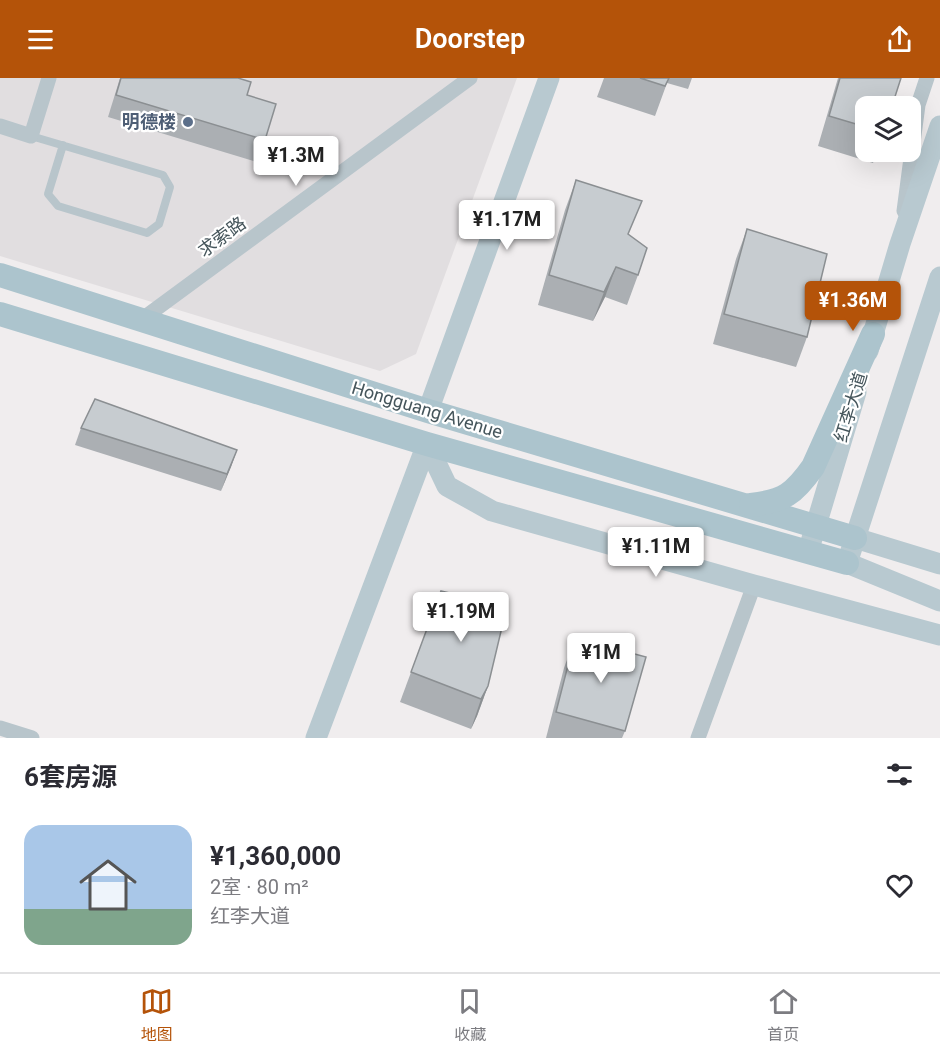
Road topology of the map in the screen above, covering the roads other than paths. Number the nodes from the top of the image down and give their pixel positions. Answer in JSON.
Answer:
{"nodes":[{"id":1,"x":49,"y":78,"type":"edge"},
{"id":2,"x":470,"y":78,"type":"edge"},
{"id":3,"x":549,"y":78,"type":"edge"},
{"id":4,"x":927,"y":78,"type":"edge"},
{"id":5,"x":0,"y":126,"type":"edge"},
{"id":6,"x":940,"y":126,"type":"edge"},
{"id":7,"x":32,"y":136,"type":"junction"},
{"id":8,"x":63,"y":145,"type":"junction"},
{"id":9,"x":900,"y":244,"type":"junction"},
{"id":10,"x":0,"y":275,"type":"edge"},
{"id":11,"x":940,"y":276,"type":"edge"},
{"id":12,"x":0,"y":314,"type":"edge"},
{"id":13,"x":141,"y":320,"type":"junction"},
{"id":14,"x":873,"y":334,"type":"junction"},
{"id":15,"x":428,"y":411,"type":"junction"},
{"id":16,"x":427,"y":444,"type":"junction"},
{"id":17,"x":750,"y":506,"type":"junction"},
{"id":18,"x":816,"y":525,"type":"junction"},
{"id":19,"x":855,"y":538,"type":"junction"},
{"id":20,"x":808,"y":552,"type":"junction"},
{"id":21,"x":847,"y":563,"type":"junction"},
{"id":22,"x":940,"y":564,"type":"edge"},
{"id":23,"x":754,"y":585,"type":"junction"},
{"id":24,"x":940,"y":601,"type":"edge"},
{"id":25,"x":940,"y":635,"type":"edge"},
{"id":26,"x":0,"y":728,"type":"edge"},
{"id":27,"x":32,"y":738,"type":"edge"},
{"id":28,"x":316,"y":738,"type":"edge"},
{"id":29,"x":698,"y":738,"type":"edge"}],
"edges":[{"from":1,"to":7,"type":"street"},
{"from":2,"to":13,"type":"street","name":"求索路"},
{"from":3,"to":15,"type":"street"},
{"from":4,"to":9,"type":"street"},
{"from":5,"to":7,"type":"street"},
{"from":6,"to":9,"type":"street","name":"红李大道"},
{"from":7,"to":8,"type":"lane"},
{"from":8,"to":8,"type":"lane"},
{"from":9,"to":14,"type":"street","name":"红李大道"},
{"from":10,"to":13,"type":"main road","name":"Hongguang Avenue"},
{"from":11,"to":19,"type":"street"},
{"from":12,"to":16,"type":"main road","name":"Hongguang Avenue"},
{"from":13,"to":15,"type":"main road","name":"Hongguang Avenue"},
{"from":14,"to":17,"type":"main road"},
{"from":14,"to":18,"type":"street","name":"红李大道"},
{"from":15,"to":17,"type":"main road","name":"Hongguang Avenue"},
{"from":16,"to":20,"type":"main road","name":"Hongguang Avenue"},
{"from":16,"to":23,"type":"street"},
{"from":16,"to":28,"type":"street"},
{"from":17,"to":18,"type":"main road","name":"Hongguang Avenue"},
{"from":18,"to":19,"type":"main road","name":"Hongguang Avenue"},
{"from":18,"to":20,"type":"street","name":"红李大道"},
{"from":19,"to":21,"type":"street"},
{"from":19,"to":22,"type":"street"},
{"from":20,"to":21,"type":"main road","name":"Hongguang Avenue"},
{"from":21,"to":24,"type":"street"},
{"from":23,"to":25,"type":"street"},
{"from":23,"to":29,"type":"street"},
{"from":26,"to":27,"type":"street"}]}
